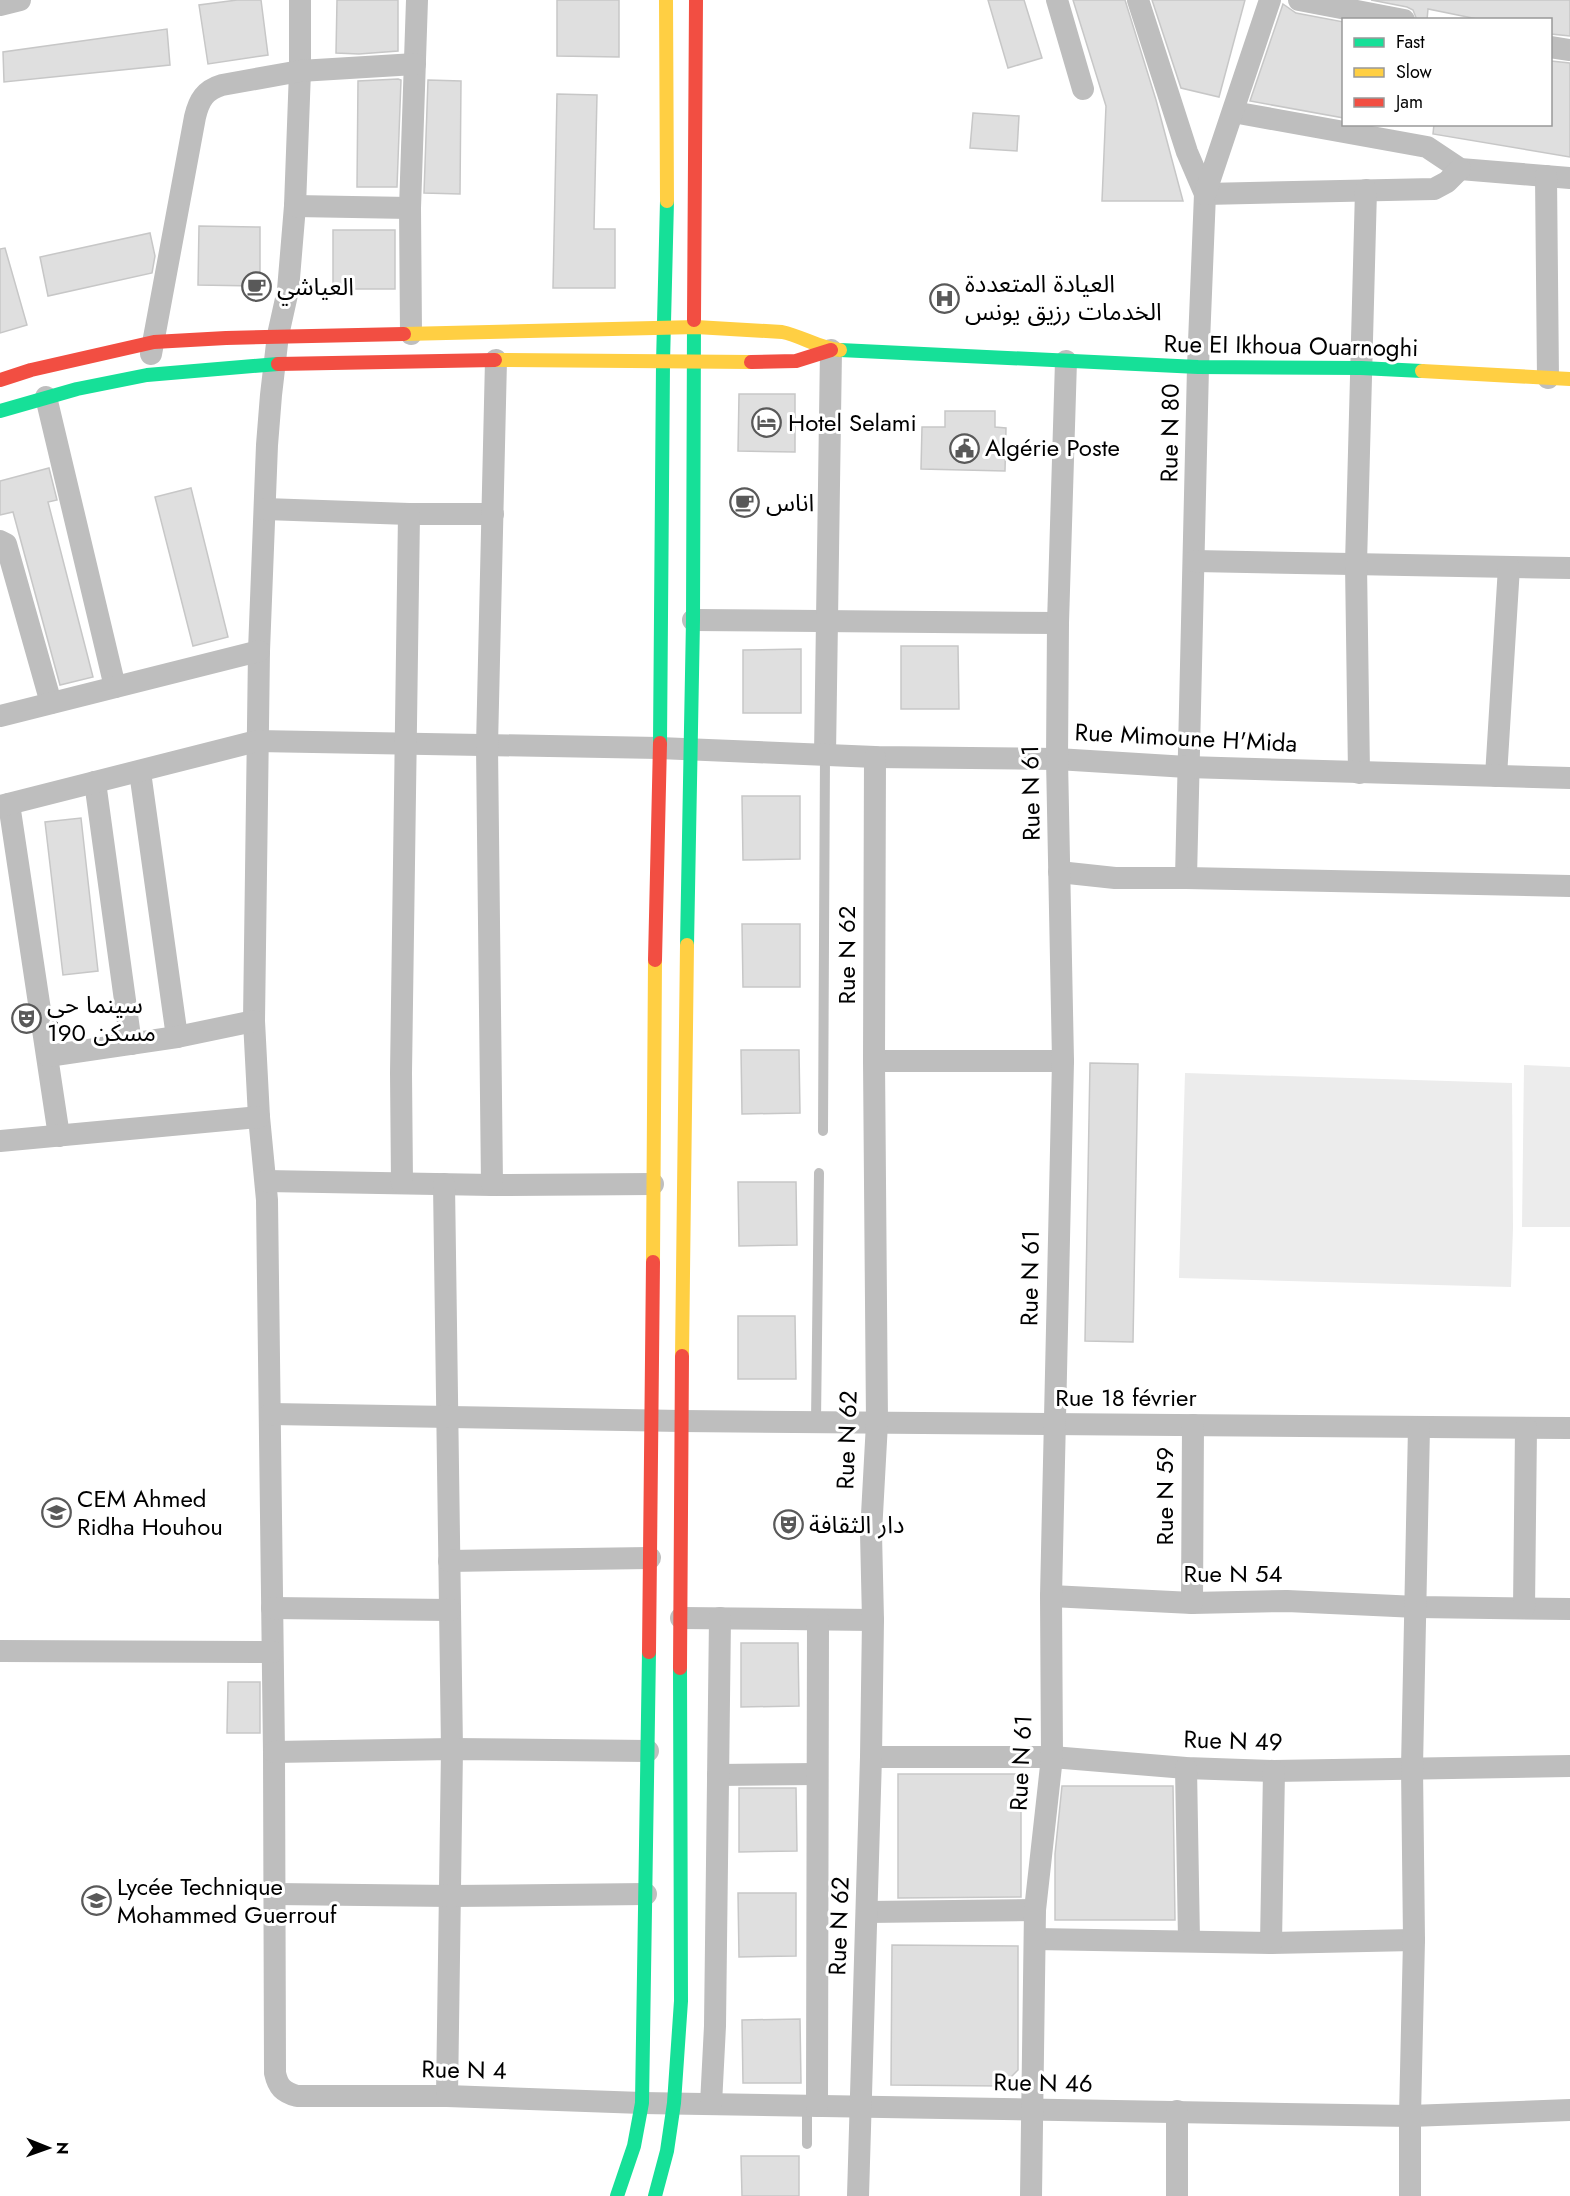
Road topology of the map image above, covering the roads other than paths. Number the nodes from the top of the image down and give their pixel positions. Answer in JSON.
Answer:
{"nodes":[{"id":1,"x":20,"y":0,"type":"edge"},
{"id":2,"x":300,"y":0,"type":"edge"},
{"id":3,"x":417,"y":0,"type":"edge"},
{"id":4,"x":666,"y":0,"type":"edge"},
{"id":5,"x":696,"y":0,"type":"edge"},
{"id":6,"x":1057,"y":0,"type":"edge"},
{"id":7,"x":1138,"y":0,"type":"edge"},
{"id":8,"x":1270,"y":0,"type":"edge"},
{"id":9,"x":1299,"y":0,"type":"edge"},
{"id":10,"x":0,"y":4,"type":"edge"},
{"id":11,"x":1394,"y":18,"type":"edge"},
{"id":12,"x":1552,"y":47,"type":"edge"},
{"id":13,"x":1570,"y":51,"type":"edge"},
{"id":14,"x":415,"y":64,"type":"junction"},
{"id":15,"x":300,"y":71,"type":"junction"},
{"id":16,"x":1083,"y":89,"type":"dead end"},
{"id":17,"x":1233,"y":112,"type":"junction"},
{"id":18,"x":668,"y":124,"type":"junction"},
{"id":19,"x":695,"y":124,"type":"junction"},
{"id":20,"x":1460,"y":169,"type":"junction"},
{"id":21,"x":1546,"y":176,"type":"junction"},
{"id":22,"x":1570,"y":178,"type":"edge"},
{"id":23,"x":1366,"y":190,"type":"junction"},
{"id":24,"x":1205,"y":194,"type":"junction"},
{"id":25,"x":295,"y":206,"type":"junction"},
{"id":26,"x":410,"y":208,"type":"junction"},
{"id":27,"x":696,"y":327,"type":"junction"},
{"id":28,"x":664,"y":328,"type":"junction"},
{"id":29,"x":411,"y":334,"type":"junction"},
{"id":30,"x":278,"y":335,"type":"junction"},
{"id":31,"x":154,"y":342,"type":"junction"},
{"id":32,"x":831,"y":350,"type":"junction"},
{"id":33,"x":496,"y":360,"type":"junction"},
{"id":34,"x":1066,"y":361,"type":"junction"},
{"id":35,"x":663,"y":363,"type":"junction"},
{"id":36,"x":693,"y":363,"type":"junction"},
{"id":37,"x":274,"y":364,"type":"junction"},
{"id":38,"x":1198,"y":367,"type":"junction"},
{"id":39,"x":1361,"y":368,"type":"junction"},
{"id":40,"x":147,"y":375,"type":"junction"},
{"id":41,"x":1559,"y":379,"type":"edge"},
{"id":42,"x":0,"y":380,"type":"edge"},
{"id":43,"x":46,"y":398,"type":"junction"},
{"id":44,"x":0,"y":411,"type":"edge"},
{"id":45,"x":265,"y":509,"type":"junction"},
{"id":46,"x":409,"y":514,"type":"junction"},
{"id":47,"x":493,"y":514,"type":"junction"},
{"id":48,"x":0,"y":541,"type":"edge"},
{"id":49,"x":1195,"y":561,"type":"junction"},
{"id":50,"x":1356,"y":564,"type":"junction"},
{"id":51,"x":1509,"y":567,"type":"junction"},
{"id":52,"x":1570,"y":568,"type":"edge"},
{"id":53,"x":693,"y":620,"type":"junction"},
{"id":54,"x":828,"y":621,"type":"junction"},
{"id":55,"x":1058,"y":623,"type":"junction"},
{"id":56,"x":259,"y":651,"type":"junction"},
{"id":57,"x":115,"y":687,"type":"junction"},
{"id":58,"x":51,"y":703,"type":"junction"},
{"id":59,"x":0,"y":717,"type":"edge"},
{"id":60,"x":257,"y":741,"type":"junction"},
{"id":61,"x":405,"y":743,"type":"junction"},
{"id":62,"x":487,"y":746,"type":"junction"},
{"id":63,"x":659,"y":748,"type":"junction"},
{"id":64,"x":691,"y":750,"type":"junction"},
{"id":65,"x":825,"y":754,"type":"junction"},
{"id":66,"x":875,"y":757,"type":"junction"},
{"id":67,"x":1057,"y":759,"type":"junction"},
{"id":68,"x":1187,"y":767,"type":"junction"},
{"id":69,"x":140,"y":772,"type":"junction"},
{"id":70,"x":1359,"y":772,"type":"junction"},
{"id":71,"x":1496,"y":776,"type":"junction"},
{"id":72,"x":1570,"y":778,"type":"edge"},
{"id":73,"x":95,"y":782,"type":"junction"},
{"id":74,"x":5,"y":805,"type":"edge"},
{"id":75,"x":1059,"y":873,"type":"junction"},
{"id":76,"x":1186,"y":878,"type":"junction"},
{"id":77,"x":1570,"y":886,"type":"edge"},
{"id":78,"x":254,"y":1021,"type":"junction"},
{"id":79,"x":177,"y":1036,"type":"junction"},
{"id":80,"x":131,"y":1044,"type":"junction"},
{"id":81,"x":48,"y":1056,"type":"junction"},
{"id":82,"x":874,"y":1060,"type":"junction"},
{"id":83,"x":1063,"y":1061,"type":"junction"},
{"id":84,"x":259,"y":1117,"type":"junction"},
{"id":85,"x":823,"y":1131,"type":"dead end"},
{"id":86,"x":59,"y":1136,"type":"junction"},
{"id":87,"x":0,"y":1141,"type":"edge"},
{"id":88,"x":819,"y":1173,"type":"dead end"},
{"id":89,"x":266,"y":1180,"type":"junction"},
{"id":90,"x":402,"y":1184,"type":"junction"},
{"id":91,"x":444,"y":1184,"type":"junction"},
{"id":92,"x":653,"y":1184,"type":"junction"},
{"id":93,"x":492,"y":1185,"type":"junction"},
{"id":94,"x":271,"y":1414,"type":"junction"},
{"id":95,"x":446,"y":1416,"type":"junction"},
{"id":96,"x":652,"y":1421,"type":"junction"},
{"id":97,"x":681,"y":1422,"type":"junction"},
{"id":98,"x":816,"y":1422,"type":"junction"},
{"id":99,"x":877,"y":1423,"type":"junction"},
{"id":100,"x":1054,"y":1424,"type":"junction"},
{"id":101,"x":1193,"y":1425,"type":"junction"},
{"id":102,"x":1419,"y":1427,"type":"junction"},
{"id":103,"x":1526,"y":1428,"type":"junction"},
{"id":104,"x":1570,"y":1428,"type":"edge"},
{"id":105,"x":650,"y":1558,"type":"junction"},
{"id":106,"x":449,"y":1561,"type":"junction"},
{"id":107,"x":1051,"y":1596,"type":"junction"},
{"id":108,"x":1192,"y":1603,"type":"junction"},
{"id":109,"x":1417,"y":1607,"type":"junction"},
{"id":110,"x":272,"y":1608,"type":"junction"},
{"id":111,"x":1524,"y":1608,"type":"junction"},
{"id":112,"x":1570,"y":1609,"type":"edge"},
{"id":113,"x":450,"y":1610,"type":"junction"},
{"id":114,"x":681,"y":1618,"type":"junction"},
{"id":115,"x":720,"y":1618,"type":"junction"},
{"id":116,"x":818,"y":1620,"type":"junction"},
{"id":117,"x":873,"y":1620,"type":"junction"},
{"id":118,"x":0,"y":1651,"type":"edge"},
{"id":119,"x":273,"y":1652,"type":"junction"},
{"id":120,"x":452,"y":1749,"type":"junction"},
{"id":121,"x":648,"y":1751,"type":"junction"},
{"id":122,"x":274,"y":1752,"type":"junction"},
{"id":123,"x":871,"y":1757,"type":"junction"},
{"id":124,"x":1052,"y":1757,"type":"junction"},
{"id":125,"x":1570,"y":1766,"type":"edge"},
{"id":126,"x":1412,"y":1767,"type":"junction"},
{"id":127,"x":1186,"y":1768,"type":"junction"},
{"id":128,"x":1274,"y":1771,"type":"junction"},
{"id":129,"x":816,"y":1774,"type":"junction"},
{"id":130,"x":718,"y":1775,"type":"junction"},
{"id":131,"x":274,"y":1894,"type":"junction"},
{"id":132,"x":646,"y":1894,"type":"junction"},
{"id":133,"x":451,"y":1896,"type":"junction"},
{"id":134,"x":1035,"y":1910,"type":"junction"},
{"id":135,"x":867,"y":1912,"type":"junction"},
{"id":136,"x":1035,"y":1939,"type":"junction"},
{"id":137,"x":1189,"y":1940,"type":"junction"},
{"id":138,"x":1414,"y":1940,"type":"junction"},
{"id":139,"x":1270,"y":1943,"type":"junction"},
{"id":140,"x":447,"y":2096,"type":"junction"},
{"id":141,"x":642,"y":2103,"type":"junction"},
{"id":142,"x":674,"y":2103,"type":"junction"},
{"id":143,"x":711,"y":2104,"type":"junction"},
{"id":144,"x":812,"y":2106,"type":"junction"},
{"id":145,"x":861,"y":2106,"type":"junction"},
{"id":146,"x":1032,"y":2110,"type":"junction"},
{"id":147,"x":1570,"y":2110,"type":"edge"},
{"id":148,"x":1177,"y":2111,"type":"junction"},
{"id":149,"x":1410,"y":2116,"type":"junction"},
{"id":150,"x":807,"y":2144,"type":"dead end"},
{"id":151,"x":617,"y":2196,"type":"edge"},
{"id":152,"x":655,"y":2196,"type":"edge"},
{"id":153,"x":858,"y":2196,"type":"edge"},
{"id":154,"x":1031,"y":2196,"type":"edge"},
{"id":155,"x":1177,"y":2196,"type":"edge"},
{"id":156,"x":1410,"y":2196,"type":"edge"}],
"edges":[{"from":1,"to":10,"type":"street"},
{"from":2,"to":15,"type":"street"},
{"from":3,"to":14,"type":"street"},
{"from":4,"to":18,"type":"main road"},
{"from":5,"to":19,"type":"main road"},
{"from":6,"to":16,"type":"street"},
{"from":7,"to":24,"type":"street","name":"Rue N 80"},
{"from":8,"to":17,"type":"street"},
{"from":9,"to":11,"type":"street"},
{"from":12,"to":13,"type":"street"},
{"from":14,"to":15,"type":"street"},
{"from":14,"to":26,"type":"street"},
{"from":15,"to":25,"type":"street"},
{"from":15,"to":31,"type":"street"},
{"from":17,"to":20,"type":"street"},
{"from":17,"to":24,"type":"street"},
{"from":18,"to":19,"type":"main road"},
{"from":18,"to":28,"type":"main road"},
{"from":19,"to":27,"type":"main road"},
{"from":20,"to":21,"type":"street"},
{"from":20,"to":23,"type":"street"},
{"from":21,"to":22,"type":"street"},
{"from":21,"to":41,"type":"street"},
{"from":23,"to":24,"type":"street"},
{"from":23,"to":39,"type":"street"},
{"from":24,"to":38,"type":"street","name":"Rue N 80"},
{"from":25,"to":26,"type":"street"},
{"from":25,"to":30,"type":"street"},
{"from":26,"to":29,"type":"street"},
{"from":27,"to":28,"type":"main road"},
{"from":27,"to":32,"type":"main road"},
{"from":27,"to":36,"type":"main road"},
{"from":28,"to":29,"type":"main road"},
{"from":28,"to":35,"type":"main road"},
{"from":29,"to":30,"type":"main road"},
{"from":30,"to":31,"type":"main road"},
{"from":30,"to":37,"type":"street"},
{"from":31,"to":40,"type":"street"},
{"from":31,"to":42,"type":"main road"},
{"from":32,"to":34,"type":"main road","name":"Rue EI Ikhoua Ouarnoghi"},
{"from":32,"to":36,"type":"main road"},
{"from":32,"to":54,"type":"street"},
{"from":33,"to":35,"type":"main road"},
{"from":33,"to":37,"type":"main road"},
{"from":33,"to":47,"type":"street"},
{"from":34,"to":38,"type":"main road","name":"Rue EI Ikhoua Ouarnoghi"},
{"from":34,"to":55,"type":"street","name":"Rue N 61"},
{"from":35,"to":36,"type":"main road"},
{"from":35,"to":63,"type":"main road"},
{"from":36,"to":53,"type":"main road"},
{"from":37,"to":40,"type":"main road"},
{"from":37,"to":45,"type":"street"},
{"from":38,"to":39,"type":"main road","name":"Rue EI Ikhoua Ouarnoghi"},
{"from":38,"to":49,"type":"street","name":"Rue N 80"},
{"from":39,"to":41,"type":"main road","name":"Rue EI Ikhoua Ouarnoghi"},
{"from":39,"to":50,"type":"street"},
{"from":40,"to":43,"type":"main road"},
{"from":43,"to":44,"type":"main road"},
{"from":43,"to":57,"type":"street"},
{"from":45,"to":46,"type":"street"},
{"from":45,"to":56,"type":"street"},
{"from":46,"to":47,"type":"street"},
{"from":46,"to":61,"type":"street"},
{"from":47,"to":62,"type":"street"},
{"from":48,"to":58,"type":"street"},
{"from":49,"to":50,"type":"street"},
{"from":49,"to":68,"type":"street","name":"Rue N 80"},
{"from":50,"to":51,"type":"street"},
{"from":50,"to":70,"type":"street"},
{"from":51,"to":52,"type":"street"},
{"from":51,"to":71,"type":"street"},
{"from":53,"to":54,"type":"street"},
{"from":53,"to":64,"type":"main road"},
{"from":54,"to":55,"type":"street"},
{"from":54,"to":65,"type":"street"},
{"from":55,"to":67,"type":"street","name":"Rue N 61"},
{"from":56,"to":57,"type":"street"},
{"from":56,"to":60,"type":"street"},
{"from":57,"to":58,"type":"street"},
{"from":58,"to":59,"type":"street"},
{"from":60,"to":61,"type":"street","name":"Rue Mimoune H'Mida"},
{"from":60,"to":69,"type":"street","name":"Rue Mimoune H'Mida"},
{"from":60,"to":78,"type":"street"},
{"from":61,"to":62,"type":"street","name":"Rue Mimoune H'Mida"},
{"from":61,"to":90,"type":"street"},
{"from":62,"to":63,"type":"street","name":"Rue Mimoune H'Mida"},
{"from":62,"to":93,"type":"street"},
{"from":63,"to":64,"type":"street","name":"Rue Mimoune H'Mida"},
{"from":63,"to":92,"type":"main road"},
{"from":64,"to":65,"type":"street","name":"Rue Mimoune H'Mida"},
{"from":64,"to":97,"type":"main road"},
{"from":65,"to":66,"type":"street","name":"Rue Mimoune H'Mida"},
{"from":65,"to":85,"type":"lane"},
{"from":66,"to":67,"type":"street","name":"Rue Mimoune H'Mida"},
{"from":66,"to":82,"type":"street","name":"Rue N 62"},
{"from":67,"to":68,"type":"street","name":"Rue Mimoune H'Mida"},
{"from":67,"to":75,"type":"street","name":"Rue N 61"},
{"from":68,"to":70,"type":"street","name":"Rue Mimoune H'Mida"},
{"from":68,"to":76,"type":"street","name":"Rue N 80"},
{"from":69,"to":73,"type":"street","name":"Rue Mimoune H'Mida"},
{"from":69,"to":79,"type":"street"},
{"from":70,"to":71,"type":"street","name":"Rue Mimoune H'Mida"},
{"from":71,"to":72,"type":"street","name":"Rue Mimoune H'Mida"},
{"from":73,"to":74,"type":"street","name":"Rue Mimoune H'Mida"},
{"from":73,"to":80,"type":"street"},
{"from":74,"to":81,"type":"street"},
{"from":75,"to":76,"type":"street"},
{"from":75,"to":83,"type":"street","name":"Rue N 61"},
{"from":76,"to":77,"type":"street"},
{"from":78,"to":79,"type":"street"},
{"from":78,"to":84,"type":"street"},
{"from":79,"to":80,"type":"street"},
{"from":80,"to":81,"type":"street"},
{"from":81,"to":86,"type":"street"},
{"from":82,"to":83,"type":"street"},
{"from":82,"to":99,"type":"street","name":"Rue N 62"},
{"from":83,"to":100,"type":"street","name":"Rue N 61"},
{"from":84,"to":86,"type":"street"},
{"from":84,"to":89,"type":"street"},
{"from":86,"to":87,"type":"street"},
{"from":88,"to":98,"type":"lane"},
{"from":89,"to":90,"type":"street"},
{"from":89,"to":94,"type":"street"},
{"from":90,"to":91,"type":"street"},
{"from":91,"to":93,"type":"street"},
{"from":91,"to":95,"type":"street"},
{"from":92,"to":93,"type":"street"},
{"from":92,"to":96,"type":"main road"},
{"from":94,"to":95,"type":"street","name":"Rue 18 février"},
{"from":94,"to":110,"type":"street"},
{"from":95,"to":96,"type":"street","name":"Rue 18 février"},
{"from":95,"to":106,"type":"street"},
{"from":96,"to":97,"type":"street","name":"Rue 18 février"},
{"from":96,"to":105,"type":"main road"},
{"from":97,"to":98,"type":"street","name":"Rue 18 février"},
{"from":97,"to":114,"type":"main road"},
{"from":98,"to":99,"type":"street","name":"Rue 18 février"},
{"from":99,"to":100,"type":"street","name":"Rue 18 février"},
{"from":99,"to":117,"type":"street","name":"Rue N 62"},
{"from":100,"to":101,"type":"street","name":"Rue 18 février"},
{"from":100,"to":107,"type":"street","name":"Rue N 61"},
{"from":101,"to":102,"type":"street","name":"Rue 18 février"},
{"from":101,"to":108,"type":"street","name":"Rue N 59"},
{"from":102,"to":103,"type":"street","name":"Rue 18 février"},
{"from":102,"to":109,"type":"street"},
{"from":103,"to":104,"type":"street","name":"Rue 18 février"},
{"from":103,"to":111,"type":"street"},
{"from":105,"to":106,"type":"street"},
{"from":105,"to":121,"type":"main road"},
{"from":106,"to":113,"type":"street"},
{"from":107,"to":108,"type":"street","name":"Rue N 54"},
{"from":107,"to":124,"type":"street","name":"Rue N 61"},
{"from":108,"to":109,"type":"street","name":"Rue N 54"},
{"from":109,"to":111,"type":"street","name":"Rue N 54"},
{"from":109,"to":126,"type":"street"},
{"from":110,"to":113,"type":"street"},
{"from":110,"to":119,"type":"street"},
{"from":111,"to":112,"type":"street","name":"Rue N 54"},
{"from":113,"to":120,"type":"street"},
{"from":114,"to":115,"type":"street"},
{"from":114,"to":142,"type":"main road"},
{"from":115,"to":116,"type":"street"},
{"from":115,"to":130,"type":"street"},
{"from":116,"to":117,"type":"street"},
{"from":116,"to":129,"type":"street"},
{"from":117,"to":123,"type":"street","name":"Rue N 62"},
{"from":118,"to":119,"type":"street"},
{"from":119,"to":122,"type":"street"},
{"from":120,"to":121,"type":"street"},
{"from":120,"to":122,"type":"street"},
{"from":120,"to":133,"type":"street"},
{"from":121,"to":132,"type":"main road"},
{"from":122,"to":131,"type":"street"},
{"from":123,"to":124,"type":"street","name":"Rue N 49"},
{"from":123,"to":135,"type":"street","name":"Rue N 62"},
{"from":124,"to":127,"type":"street","name":"Rue N 49"},
{"from":124,"to":134,"type":"street","name":"Rue N 61"},
{"from":125,"to":126,"type":"street","name":"Rue N 49"},
{"from":126,"to":128,"type":"street","name":"Rue N 49"},
{"from":126,"to":138,"type":"street"},
{"from":127,"to":128,"type":"street","name":"Rue N 49"},
{"from":127,"to":137,"type":"street"},
{"from":128,"to":139,"type":"street"},
{"from":129,"to":130,"type":"street"},
{"from":129,"to":144,"type":"street"},
{"from":130,"to":143,"type":"street"},
{"from":131,"to":133,"type":"street"},
{"from":131,"to":140,"type":"street","name":"Rue N 4"},
{"from":132,"to":133,"type":"street"},
{"from":132,"to":141,"type":"main road"},
{"from":133,"to":140,"type":"street"},
{"from":134,"to":135,"type":"street"},
{"from":134,"to":136,"type":"street","name":"Rue N 61"},
{"from":135,"to":145,"type":"street","name":"Rue N 62"},
{"from":136,"to":137,"type":"street"},
{"from":136,"to":146,"type":"street","name":"Rue N 61"},
{"from":137,"to":139,"type":"street"},
{"from":138,"to":139,"type":"street"},
{"from":138,"to":149,"type":"street"},
{"from":140,"to":141,"type":"street","name":"Rue N 4"},
{"from":141,"to":142,"type":"street","name":"Rue N 4"},
{"from":141,"to":151,"type":"main road"},
{"from":142,"to":143,"type":"street","name":"Rue N 46"},
{"from":142,"to":152,"type":"main road"},
{"from":143,"to":144,"type":"street","name":"Rue N 46"},
{"from":144,"to":145,"type":"street","name":"Rue N 46"},
{"from":144,"to":150,"type":"lane"},
{"from":145,"to":146,"type":"street","name":"Rue N 46"},
{"from":145,"to":153,"type":"street","name":"Rue N 62"},
{"from":146,"to":148,"type":"street","name":"Rue N 46"},
{"from":146,"to":154,"type":"street","name":"Rue N 61"},
{"from":147,"to":149,"type":"street","name":"Rue N 46"},
{"from":148,"to":149,"type":"street","name":"Rue N 46"},
{"from":148,"to":155,"type":"street"},
{"from":149,"to":156,"type":"street"}]}
